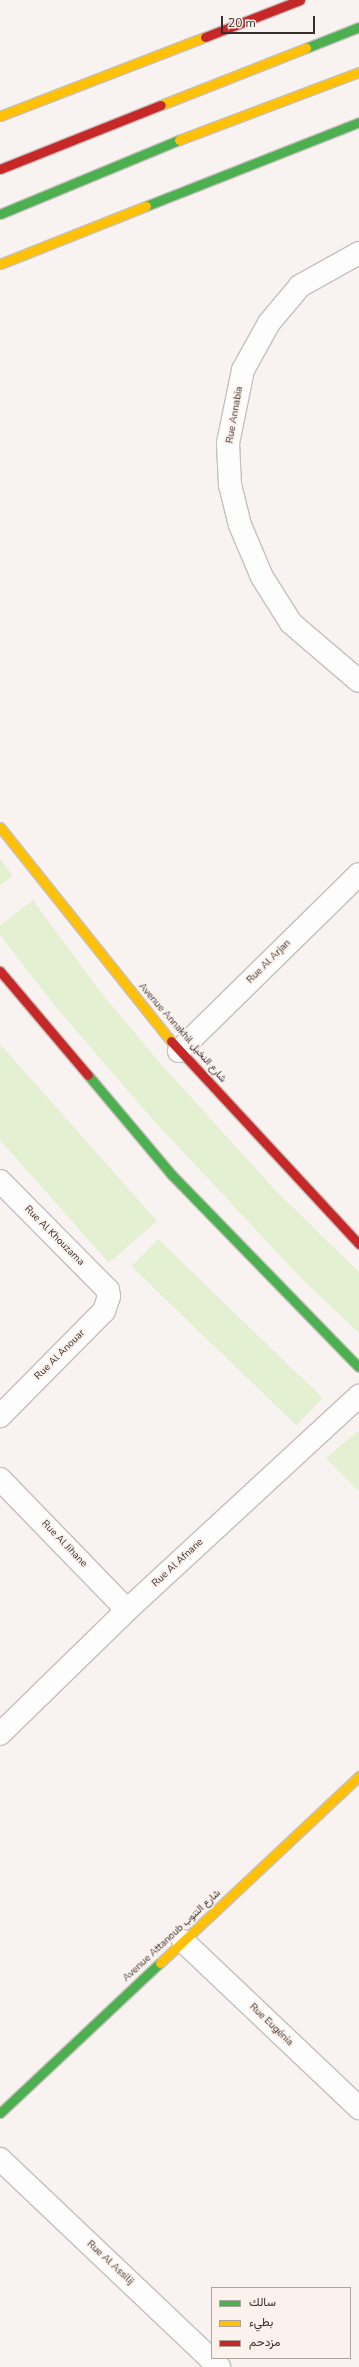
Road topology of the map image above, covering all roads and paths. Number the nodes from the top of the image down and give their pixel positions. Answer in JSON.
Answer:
{"nodes":[{"id":1,"x":300,"y":0,"type":"edge"},
{"id":2,"x":359,"y":27,"type":"edge"},
{"id":3,"x":359,"y":72,"type":"edge"},
{"id":4,"x":0,"y":116,"type":"edge"},
{"id":5,"x":359,"y":122,"type":"edge"},
{"id":6,"x":0,"y":168,"type":"edge"},
{"id":7,"x":0,"y":214,"type":"edge"},
{"id":8,"x":359,"y":253,"type":"edge"},
{"id":9,"x":0,"y":264,"type":"edge"},
{"id":10,"x":359,"y":681,"type":"edge"},
{"id":11,"x":0,"y":827,"type":"edge"},
{"id":12,"x":359,"y":874,"type":"edge"},
{"id":13,"x":0,"y":971,"type":"edge"},
{"id":14,"x":179,"y":1051,"type":"junction"},
{"id":15,"x":0,"y":1182,"type":"edge"},
{"id":16,"x":359,"y":1244,"type":"edge"},
{"id":17,"x":108,"y":1290,"type":"joint"},
{"id":18,"x":359,"y":1367,"type":"edge"},
{"id":19,"x":359,"y":1396,"type":"edge"},
{"id":20,"x":0,"y":1416,"type":"edge"},
{"id":21,"x":0,"y":1478,"type":"edge"},
{"id":22,"x":127,"y":1610,"type":"junction"},
{"id":23,"x":0,"y":1734,"type":"edge"},
{"id":24,"x":359,"y":1776,"type":"edge"},
{"id":25,"x":183,"y":1941,"type":"junction"},
{"id":26,"x":359,"y":2108,"type":"edge"},
{"id":27,"x":0,"y":2113,"type":"edge"},
{"id":28,"x":0,"y":2159,"type":"edge"},
{"id":29,"x":219,"y":2367,"type":"edge"}],
"edges":[{"from":1,"to":4,"type":"main road"},
{"from":2,"to":6,"type":"main road"},
{"from":3,"to":7,"type":"main road"},
{"from":5,"to":9,"type":"main road"},
{"from":8,"to":10,"type":"street","name":"Rue Annabia"},
{"from":11,"to":14,"type":"main road","name":"Avenue Annakhil شارع النخيل"},
{"from":12,"to":14,"type":"street","name":"Rue Al Arjan"},
{"from":13,"to":18,"type":"main road"},
{"from":14,"to":16,"type":"main road","name":"Avenue Annakhil شارع النخيل"},
{"from":15,"to":17,"type":"street","name":"Rue Al Khouzama"},
{"from":17,"to":20,"type":"street","name":"Rue Al Anouar"},
{"from":19,"to":22,"type":"street","name":"Rue Al Afnane"},
{"from":21,"to":22,"type":"street","name":"Rue Al Jihane"},
{"from":22,"to":23,"type":"street","name":"Rue Al Afnane"},
{"from":24,"to":25,"type":"main road","name":"Avenue Attanoub شارع التنوب"},
{"from":25,"to":26,"type":"street","name":"Rue Eugénia"},
{"from":25,"to":27,"type":"main road","name":"Avenue Attanoub شارع التنوب"},
{"from":28,"to":29,"type":"street","name":"Rue Al Assilij"}]}
